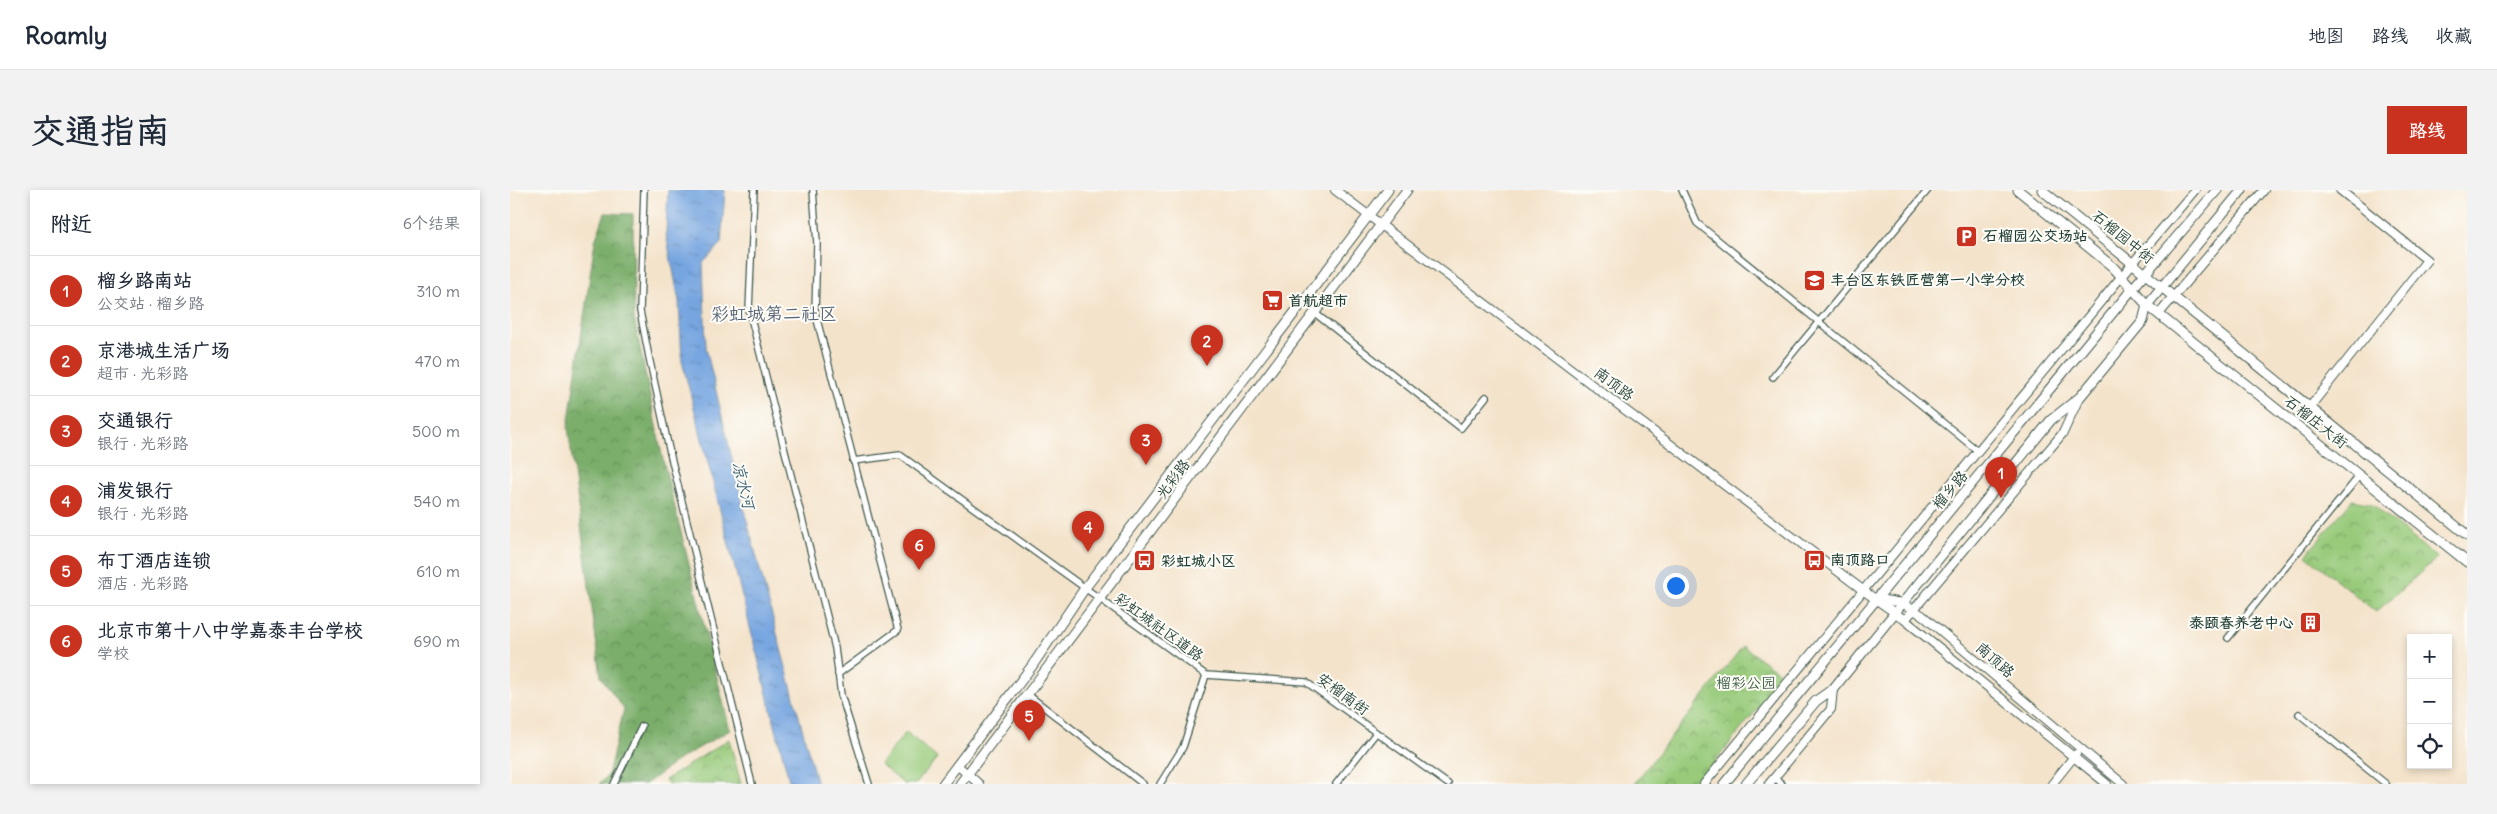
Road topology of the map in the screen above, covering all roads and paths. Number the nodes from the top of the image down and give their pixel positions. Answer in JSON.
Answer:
{"nodes":[{"id":1,"x":644,"y":190,"type":"edge"},
{"id":2,"x":754,"y":190,"type":"edge"},
{"id":3,"x":813,"y":190,"type":"edge"},
{"id":4,"x":1335,"y":190,"type":"edge"},
{"id":5,"x":1388,"y":190,"type":"edge"},
{"id":6,"x":1407,"y":190,"type":"edge"},
{"id":7,"x":1682,"y":190,"type":"edge"},
{"id":8,"x":1928,"y":190,"type":"edge"},
{"id":9,"x":2018,"y":190,"type":"edge"},
{"id":10,"x":2042,"y":190,"type":"edge"},
{"id":11,"x":2195,"y":190,"type":"edge"},
{"id":12,"x":2217,"y":190,"type":"edge"},
{"id":13,"x":2242,"y":190,"type":"edge"},
{"id":14,"x":2264,"y":190,"type":"edge"},
{"id":15,"x":2340,"y":190,"type":"edge"},
{"id":16,"x":1368,"y":217,"type":"junction"},
{"id":17,"x":1380,"y":226,"type":"junction"},
{"id":18,"x":2133,"y":262,"type":"junction"},
{"id":19,"x":2146,"y":273,"type":"junction"},
{"id":20,"x":2121,"y":277,"type":"junction"},
{"id":21,"x":2162,"y":286,"type":"junction"},
{"id":22,"x":2132,"y":288,"type":"junction"},
{"id":23,"x":2174,"y":296,"type":"junction"},
{"id":24,"x":2147,"y":305,"type":"junction"},
{"id":25,"x":1316,"y":314,"type":"junction"},
{"id":26,"x":2159,"y":314,"type":"junction"},
{"id":27,"x":1819,"y":322,"type":"junction"},
{"id":28,"x":1773,"y":377,"type":"dead end"},
{"id":29,"x":1486,"y":397,"type":"dead end"},
{"id":30,"x":2080,"y":397,"type":"junction"},
{"id":31,"x":2309,"y":408,"type":"junction"},
{"id":32,"x":1978,"y":452,"type":"junction"},
{"id":33,"x":853,"y":461,"type":"junction"},
{"id":34,"x":2360,"y":475,"type":"junction"},
{"id":35,"x":2466,"y":533,"type":"edge"},
{"id":36,"x":2467,"y":562,"type":"edge"},
{"id":37,"x":1085,"y":588,"type":"junction"},
{"id":38,"x":1864,"y":591,"type":"junction"},
{"id":39,"x":1099,"y":598,"type":"junction"},
{"id":40,"x":1877,"y":599,"type":"junction"},
{"id":41,"x":1902,"y":603,"type":"junction"},
{"id":42,"x":1914,"y":609,"type":"junction"},
{"id":43,"x":1894,"y":612,"type":"junction"},
{"id":44,"x":1905,"y":620,"type":"junction"},
{"id":45,"x":2228,"y":638,"type":"dead end"},
{"id":46,"x":838,"y":674,"type":"junction"},
{"id":47,"x":1206,"y":676,"type":"junction"},
{"id":48,"x":1833,"y":689,"type":"junction"},
{"id":49,"x":1027,"y":694,"type":"junction"},
{"id":50,"x":2299,"y":714,"type":"dead end"},
{"id":51,"x":642,"y":726,"type":"dead end"},
{"id":52,"x":1376,"y":733,"type":"junction"},
{"id":53,"x":2080,"y":749,"type":"junction"},
{"id":54,"x":2074,"y":757,"type":"junction"},
{"id":55,"x":956,"y":765,"type":"junction"},
{"id":56,"x":967,"y":774,"type":"junction"},
{"id":57,"x":1772,"y":781,"type":"edge"},
{"id":58,"x":1747,"y":783,"type":"edge"},
{"id":59,"x":614,"y":784,"type":"edge"},
{"id":60,"x":752,"y":784,"type":"edge"},
{"id":61,"x":869,"y":784,"type":"edge"},
{"id":62,"x":943,"y":784,"type":"edge"},
{"id":63,"x":960,"y":784,"type":"edge"},
{"id":64,"x":980,"y":784,"type":"edge"},
{"id":65,"x":1143,"y":784,"type":"edge"},
{"id":66,"x":1160,"y":784,"type":"edge"},
{"id":67,"x":1336,"y":784,"type":"edge"},
{"id":68,"x":1448,"y":784,"type":"edge"},
{"id":69,"x":1704,"y":784,"type":"edge"},
{"id":70,"x":1722,"y":784,"type":"edge"},
{"id":71,"x":1782,"y":784,"type":"edge"},
{"id":72,"x":2052,"y":784,"type":"edge"},
{"id":73,"x":2107,"y":784,"type":"edge"},
{"id":74,"x":2123,"y":784,"type":"edge"},
{"id":75,"x":2386,"y":784,"type":"edge"}],
"edges":[{"from":1,"to":60,"type":"street"},
{"from":2,"to":46,"type":"street"},
{"from":3,"to":33,"type":"street"},
{"from":4,"to":16,"type":"street","name":"南顶路"},
{"from":5,"to":16,"type":"main road","name":"光彩路"},
{"from":6,"to":17,"type":"main road","name":"光彩路"},
{"from":7,"to":27,"type":"street"},
{"from":8,"to":27,"type":"street"},
{"from":9,"to":20,"type":"main road","name":"石榴园中街"},
{"from":10,"to":18,"type":"main road","name":"石榴园中街"},
{"from":11,"to":18,"type":"street","name":"榴乡路"},
{"from":12,"to":19,"type":"main road","name":"榴乡路"},
{"from":13,"to":21,"type":"main road"},
{"from":14,"to":23,"type":"street"},
{"from":15,"to":31,"type":"street"},
{"from":16,"to":17,"type":"street","name":"南顶路"},
{"from":16,"to":37,"type":"main road","name":"光彩路"},
{"from":17,"to":25,"type":"main road","name":"光彩路"},
{"from":17,"to":38,"type":"street","name":"南顶路"},
{"from":18,"to":19,"type":"main road","name":"石榴园中街"},
{"from":18,"to":20,"type":"street","name":"榴乡路"},
{"from":19,"to":21,"type":"main road","name":"石榴园中街"},
{"from":19,"to":22,"type":"main road","name":"榴乡路"},
{"from":20,"to":22,"type":"main road","name":"石榴园中街"},
{"from":20,"to":32,"type":"street","name":"榴乡路"},
{"from":21,"to":23,"type":"main road","name":"石榴庄大街"},
{"from":21,"to":24,"type":"main road"},
{"from":22,"to":24,"type":"main road","name":"石榴园中街"},
{"from":22,"to":40,"type":"main road","name":"榴乡路"},
{"from":23,"to":26,"type":"street"},
{"from":23,"to":31,"type":"main road","name":"石榴庄大街"},
{"from":24,"to":26,"type":"main road","name":"石榴庄大街"},
{"from":24,"to":30,"type":"main road"},
{"from":25,"to":29,"type":"street"},
{"from":25,"to":39,"type":"main road","name":"光彩路"},
{"from":26,"to":34,"type":"main road","name":"石榴庄大街"},
{"from":27,"to":28,"type":"street"},
{"from":27,"to":32,"type":"street"},
{"from":30,"to":41,"type":"main road"},
{"from":30,"to":42,"type":"street"},
{"from":31,"to":35,"type":"main road","name":"石榴庄大街"},
{"from":32,"to":38,"type":"street","name":"榴乡路"},
{"from":33,"to":37,"type":"street","name":"彩虹城社区道路"},
{"from":33,"to":46,"type":"street"},
{"from":34,"to":36,"type":"main road","name":"石榴庄大街"},
{"from":34,"to":45,"type":"street"},
{"from":37,"to":39,"type":"street","name":"彩虹城社区道路"},
{"from":37,"to":55,"type":"main road","name":"光彩路"},
{"from":38,"to":40,"type":"street","name":"南顶路"},
{"from":38,"to":69,"type":"street","name":"榴乡路"},
{"from":39,"to":47,"type":"street","name":"彩虹城社区道路"},
{"from":39,"to":49,"type":"main road","name":"光彩路"},
{"from":40,"to":41,"type":"street","name":"南顶路"},
{"from":40,"to":43,"type":"street","name":"南顶路"},
{"from":40,"to":70,"type":"main road","name":"榴乡路"},
{"from":41,"to":42,"type":"street","name":"南顶路"},
{"from":41,"to":43,"type":"main road"},
{"from":42,"to":44,"type":"street"},
{"from":42,"to":53,"type":"street","name":"南顶路"},
{"from":43,"to":44,"type":"street","name":"南顶路"},
{"from":43,"to":48,"type":"main road"},
{"from":44,"to":54,"type":"street","name":"南顶路"},
{"from":46,"to":61,"type":"street"},
{"from":47,"to":52,"type":"street","name":"安榴南街"},
{"from":47,"to":66,"type":"street","name":"彩虹城社区道路"},
{"from":48,"to":57,"type":"street"},
{"from":48,"to":58,"type":"main road"},
{"from":49,"to":56,"type":"main road","name":"光彩路"},
{"from":49,"to":65,"type":"street"},
{"from":50,"to":75,"type":"street"},
{"from":51,"to":59,"type":"street"},
{"from":52,"to":67,"type":"street"},
{"from":52,"to":68,"type":"street","name":"安榴南街"},
{"from":53,"to":54,"type":"street"},
{"from":53,"to":74,"type":"street","name":"南顶路"},
{"from":54,"to":72,"type":"street"},
{"from":54,"to":73,"type":"street","name":"南顶路"},
{"from":55,"to":56,"type":"street"},
{"from":55,"to":62,"type":"main road","name":"光彩路"},
{"from":56,"to":63,"type":"main road","name":"光彩路"},
{"from":56,"to":64,"type":"street"},
{"from":57,"to":71,"type":"street"}]}
